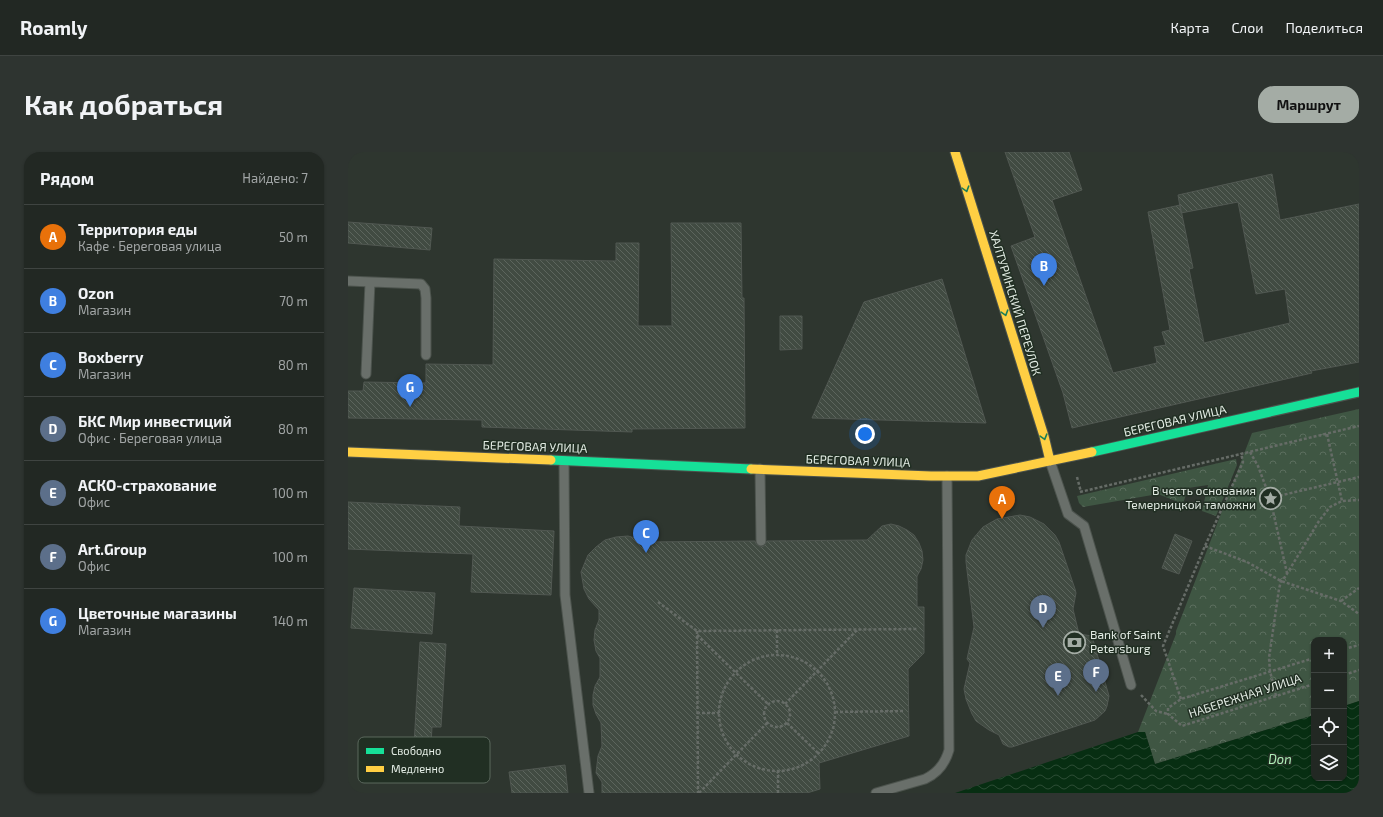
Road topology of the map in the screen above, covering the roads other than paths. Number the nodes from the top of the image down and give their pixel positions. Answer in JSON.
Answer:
{"nodes":[{"id":1,"x":955,"y":152,"type":"edge"},
{"id":2,"x":348,"y":281,"type":"edge"},
{"id":3,"x":370,"y":282,"type":"junction"},
{"id":4,"x":426,"y":355,"type":"dead end"},
{"id":5,"x":366,"y":374,"type":"dead end"},
{"id":6,"x":1359,"y":392,"type":"edge"},
{"id":7,"x":348,"y":452,"type":"edge"},
{"id":8,"x":564,"y":461,"type":"junction"},
{"id":9,"x":1050,"y":461,"type":"junction"},
{"id":10,"x":760,"y":469,"type":"junction"},
{"id":11,"x":947,"y":476,"type":"junction"},
{"id":12,"x":761,"y":541,"type":"dead end"},
{"id":13,"x":1131,"y":685,"type":"road end"},
{"id":14,"x":589,"y":793,"type":"edge"},
{"id":15,"x":876,"y":793,"type":"edge"}],
"edges":[{"from":1,"to":9,"type":"main road","name":"ХАЛТУРИНСКИЙ ПЕРЕУЛОК","one_way":true},
{"from":2,"to":3,"type":"lane"},
{"from":3,"to":4,"type":"lane"},
{"from":3,"to":5,"type":"lane"},
{"from":6,"to":9,"type":"main road","name":"БЕРЕГОВАЯ УЛИЦА"},
{"from":7,"to":8,"type":"main road","name":"БЕРЕГОВАЯ УЛИЦА"},
{"from":8,"to":10,"type":"main road","name":"БЕРЕГОВАЯ УЛИЦА"},
{"from":8,"to":14,"type":"lane"},
{"from":9,"to":11,"type":"main road","name":"БЕРЕГОВАЯ УЛИЦА"},
{"from":9,"to":13,"type":"lane"},
{"from":10,"to":11,"type":"main road","name":"БЕРЕГОВАЯ УЛИЦА"},
{"from":10,"to":12,"type":"lane"},
{"from":11,"to":15,"type":"lane"}]}
